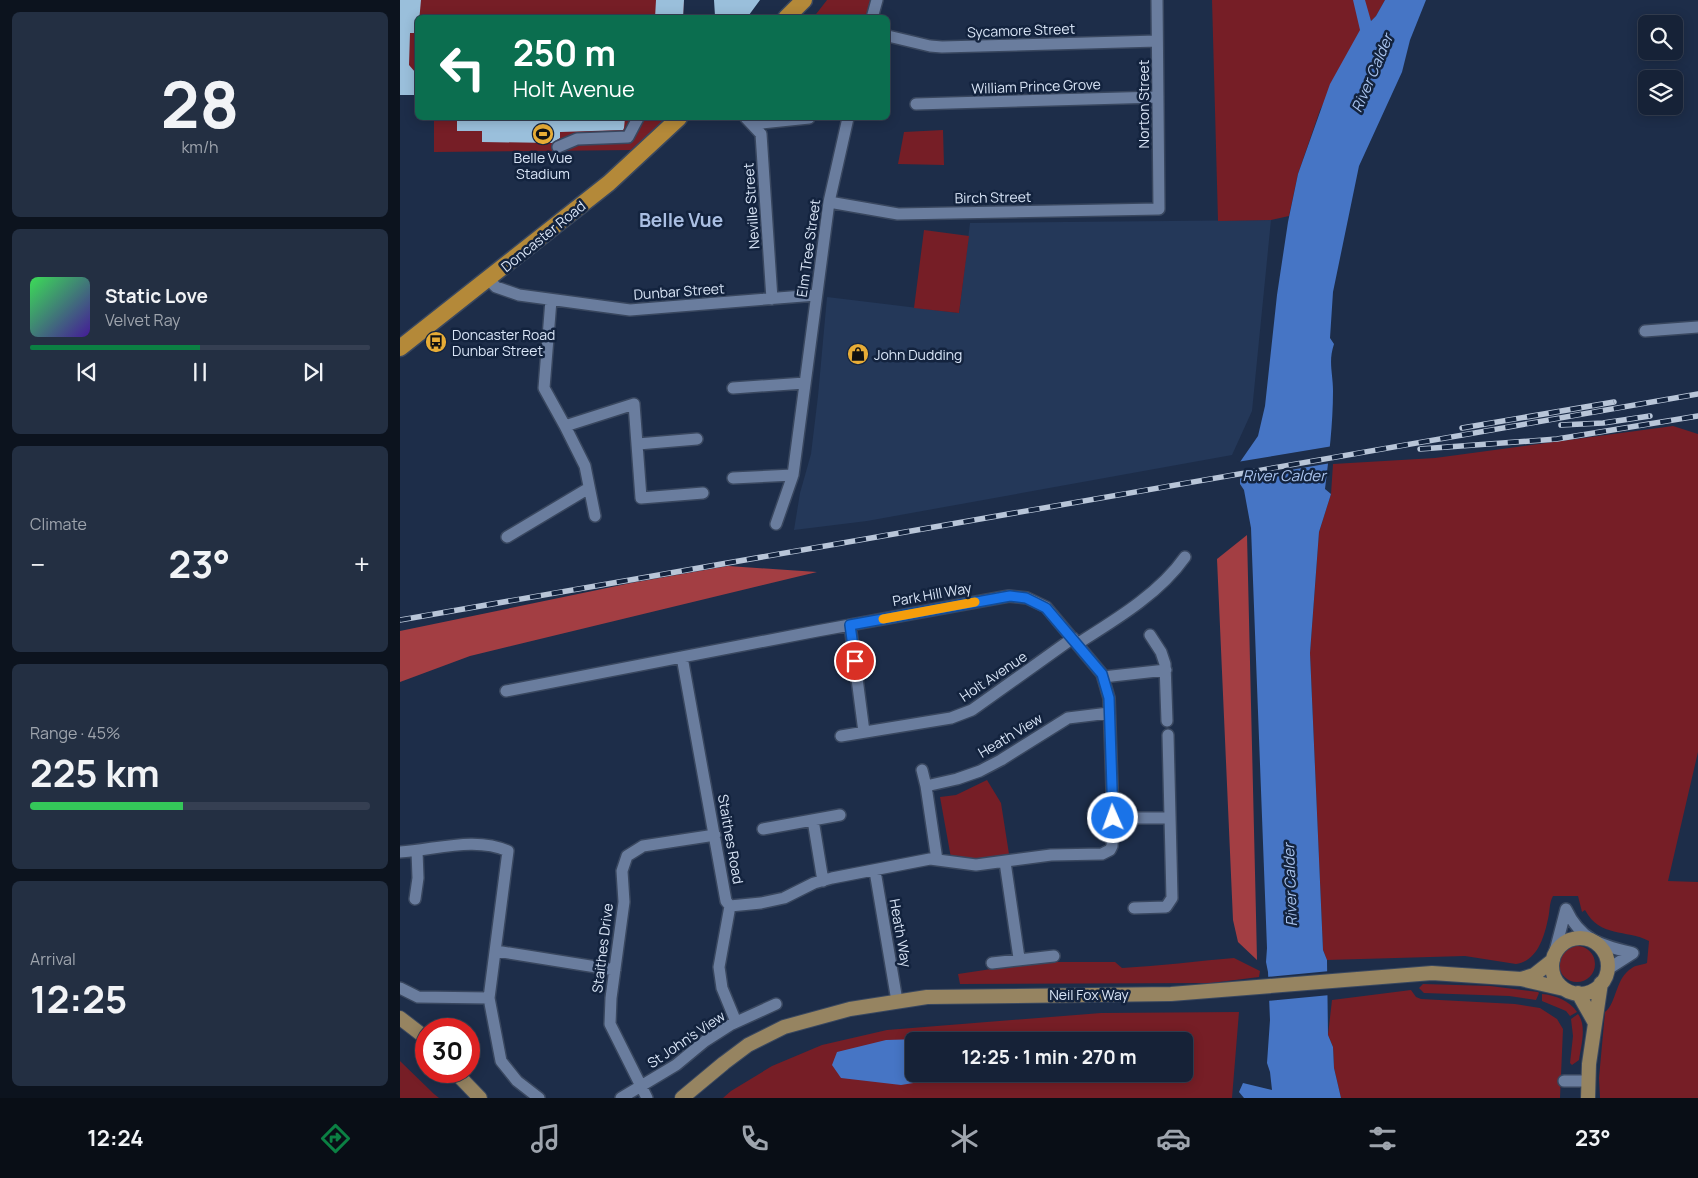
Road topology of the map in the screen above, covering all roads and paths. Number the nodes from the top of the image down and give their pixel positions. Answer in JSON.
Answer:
{"nodes":[{"id":1,"x":804,"y":0,"type":"edge"},
{"id":2,"x":877,"y":0,"type":"edge"},
{"id":3,"x":1157,"y":0,"type":"edge"},
{"id":4,"x":789,"y":15,"type":"edge"},
{"id":5,"x":873,"y":15,"type":"edge"},
{"id":6,"x":890,"y":36,"type":"edge"},
{"id":7,"x":1157,"y":41,"type":"junction"},
{"id":8,"x":1158,"y":97,"type":"junction"},
{"id":9,"x":916,"y":104,"type":"dead end"},
{"id":10,"x":637,"y":120,"type":"edge"},
{"id":11,"x":672,"y":120,"type":"edge"},
{"id":12,"x":769,"y":120,"type":"edge"},
{"id":13,"x":848,"y":120,"type":"edge"},
{"id":14,"x":749,"y":121,"type":"edge"},
{"id":15,"x":558,"y":147,"type":"dead end"},
{"id":16,"x":829,"y":202,"type":"junction"},
{"id":17,"x":1159,"y":209,"type":"joint"},
{"id":18,"x":488,"y":280,"type":"junction"},
{"id":19,"x":816,"y":295,"type":"junction"},
{"id":20,"x":772,"y":299,"type":"junction"},
{"id":21,"x":551,"y":300,"type":"junction"},
{"id":22,"x":1698,"y":327,"type":"edge"},
{"id":23,"x":1646,"y":331,"type":"dead end"},
{"id":24,"x":400,"y":348,"type":"edge"},
{"id":25,"x":805,"y":383,"type":"junction"},
{"id":26,"x":733,"y":388,"type":"dead end"},
{"id":27,"x":565,"y":426,"type":"junction"},
{"id":28,"x":697,"y":439,"type":"dead end"},
{"id":29,"x":638,"y":444,"type":"junction"},
{"id":30,"x":793,"y":475,"type":"junction"},
{"id":31,"x":733,"y":478,"type":"dead end"},
{"id":32,"x":589,"y":488,"type":"junction"},
{"id":33,"x":703,"y":493,"type":"dead end"},
{"id":34,"x":595,"y":516,"type":"dead end"},
{"id":35,"x":776,"y":524,"type":"dead end"},
{"id":36,"x":507,"y":537,"type":"dead end"},
{"id":37,"x":1185,"y":557,"type":"dead end"},
{"id":38,"x":850,"y":625,"type":"junction"},
{"id":39,"x":1150,"y":635,"type":"dead end"},
{"id":40,"x":1075,"y":641,"type":"junction"},
{"id":41,"x":682,"y":657,"type":"junction"},
{"id":42,"x":1166,"y":670,"type":"junction"},
{"id":43,"x":1103,"y":678,"type":"junction"},
{"id":44,"x":506,"y":691,"type":"dead end"},
{"id":45,"x":1109,"y":713,"type":"junction"},
{"id":46,"x":1167,"y":721,"type":"dead end"},
{"id":47,"x":864,"y":732,"type":"junction"},
{"id":48,"x":1168,"y":735,"type":"dead end"},
{"id":49,"x":841,"y":736,"type":"dead end"},
{"id":50,"x":922,"y":770,"type":"dead end"},
{"id":51,"x":926,"y":786,"type":"junction"},
{"id":52,"x":840,"y":816,"type":"dead end"},
{"id":53,"x":1113,"y":818,"type":"junction"},
{"id":54,"x":1170,"y":818,"type":"junction"},
{"id":55,"x":813,"y":820,"type":"junction"},
{"id":56,"x":763,"y":829,"type":"dead end"},
{"id":57,"x":715,"y":834,"type":"junction"},
{"id":58,"x":417,"y":851,"type":"junction"},
{"id":59,"x":400,"y":852,"type":"edge"},
{"id":60,"x":937,"y":860,"type":"junction"},
{"id":61,"x":1005,"y":862,"type":"junction"},
{"id":62,"x":875,"y":870,"type":"junction"},
{"id":63,"x":823,"y":881,"type":"junction"},
{"id":64,"x":415,"y":899,"type":"dead end"},
{"id":65,"x":730,"y":906,"type":"junction"},
{"id":66,"x":1134,"y":908,"type":"dead end"},
{"id":67,"x":1591,"y":940,"type":"junction"},
{"id":68,"x":496,"y":952,"type":"junction"},
{"id":69,"x":1054,"y":956,"type":"dead end"},
{"id":70,"x":1019,"y":958,"type":"junction"},
{"id":71,"x":1554,"y":958,"type":"junction"},
{"id":72,"x":992,"y":963,"type":"dead end"},
{"id":73,"x":1608,"y":969,"type":"junction"},
{"id":74,"x":615,"y":970,"type":"junction"},
{"id":75,"x":1521,"y":979,"type":"junction"},
{"id":76,"x":1601,"y":983,"type":"junction"},
{"id":77,"x":400,"y":988,"type":"edge"},
{"id":78,"x":1564,"y":988,"type":"junction"},
{"id":79,"x":1578,"y":993,"type":"junction"},
{"id":80,"x":489,"y":998,"type":"junction"},
{"id":81,"x":898,"y":1001,"type":"junction"},
{"id":82,"x":776,"y":1004,"type":"dead end"},
{"id":83,"x":400,"y":1018,"type":"edge"},
{"id":84,"x":736,"y":1022,"type":"junction"},
{"id":85,"x":1595,"y":1023,"type":"junction"},
{"id":86,"x":415,"y":1030,"type":"edge"},
{"id":87,"x":1564,"y":1081,"type":"dead end"},
{"id":88,"x":1588,"y":1081,"type":"junction"},
{"id":89,"x":466,"y":1083,"type":"edge"},
{"id":90,"x":641,"y":1087,"type":"junction"},
{"id":91,"x":480,"y":1098,"type":"edge"},
{"id":92,"x":540,"y":1098,"type":"edge"},
{"id":93,"x":621,"y":1098,"type":"edge"},
{"id":94,"x":647,"y":1098,"type":"edge"},
{"id":95,"x":682,"y":1098,"type":"edge"},
{"id":96,"x":1588,"y":1098,"type":"edge"}],
"edges":[{"from":1,"to":4,"type":"highway"},
{"from":2,"to":5,"type":"street"},
{"from":3,"to":7,"type":"street","name":"Norton Street"},
{"from":6,"to":7,"type":"street","name":"Sycamore Street"},
{"from":7,"to":8,"type":"street","name":"Norton Street"},
{"from":8,"to":9,"type":"street","name":"William Prince Grove"},
{"from":8,"to":17,"type":"street","name":"Norton Street"},
{"from":10,"to":15,"type":"street"},
{"from":11,"to":18,"type":"highway","name":"Doncaster Road"},
{"from":12,"to":14,"type":"street"},
{"from":13,"to":16,"type":"street","name":"Elm Tree Street"},
{"from":14,"to":20,"type":"street","name":"Neville Street"},
{"from":16,"to":17,"type":"street","name":"Birch Street"},
{"from":16,"to":19,"type":"street","name":"Elm Tree Street"},
{"from":18,"to":21,"type":"street","name":"Dunbar Street"},
{"from":18,"to":24,"type":"highway","name":"Doncaster Road"},
{"from":19,"to":20,"type":"street","name":"Dunbar Street"},
{"from":19,"to":25,"type":"street","name":"Elm Tree Street"},
{"from":20,"to":21,"type":"street","name":"Dunbar Street"},
{"from":21,"to":27,"type":"street"},
{"from":22,"to":23,"type":"street"},
{"from":25,"to":26,"type":"street"},
{"from":25,"to":30,"type":"street","name":"Elm Tree Street"},
{"from":27,"to":29,"type":"street"},
{"from":27,"to":32,"type":"street"},
{"from":28,"to":29,"type":"street"},
{"from":29,"to":33,"type":"street"},
{"from":30,"to":31,"type":"street"},
{"from":30,"to":35,"type":"street","name":"Elm Tree Street"},
{"from":32,"to":34,"type":"street"},
{"from":32,"to":36,"type":"street"},
{"from":37,"to":40,"type":"street","name":"Holt Avenue"},
{"from":38,"to":40,"type":"street","name":"Park Hill Way"},
{"from":38,"to":41,"type":"street","name":"Park Hill Way"},
{"from":38,"to":47,"type":"street"},
{"from":39,"to":42,"type":"street"},
{"from":40,"to":43,"type":"street","name":"Park Hill Way"},
{"from":40,"to":47,"type":"street","name":"Holt Avenue"},
{"from":41,"to":44,"type":"street","name":"Park Hill Way"},
{"from":41,"to":57,"type":"street","name":"Staithes Road"},
{"from":42,"to":43,"type":"street"},
{"from":42,"to":46,"type":"street"},
{"from":43,"to":45,"type":"street","name":"Park Hill Way"},
{"from":45,"to":51,"type":"street","name":"Heath View"},
{"from":45,"to":53,"type":"street","name":"Park Hill Way"},
{"from":47,"to":49,"type":"street","name":"Holt Avenue"},
{"from":48,"to":54,"type":"street"},
{"from":50,"to":51,"type":"street"},
{"from":51,"to":60,"type":"street"},
{"from":52,"to":55,"type":"street"},
{"from":53,"to":54,"type":"street"},
{"from":53,"to":61,"type":"street","name":"Park Hill Way"},
{"from":54,"to":66,"type":"street"},
{"from":55,"to":56,"type":"street"},
{"from":55,"to":63,"type":"street"},
{"from":57,"to":65,"type":"street","name":"Staithes Road"},
{"from":57,"to":74,"type":"street","name":"Staithes Drive"},
{"from":58,"to":59,"type":"street"},
{"from":58,"to":64,"type":"street"},
{"from":58,"to":68,"type":"street"},
{"from":60,"to":61,"type":"street","name":"Park Hill Way"},
{"from":60,"to":62,"type":"street","name":"Park Hill Way"},
{"from":61,"to":70,"type":"street"},
{"from":62,"to":63,"type":"street","name":"Park Hill Way"},
{"from":62,"to":81,"type":"street","name":"Heath Way"},
{"from":63,"to":65,"type":"street","name":"Park Hill Way"},
{"from":65,"to":84,"type":"street","name":"Staithes Road"},
{"from":67,"to":71,"type":"main road"},
{"from":67,"to":71,"type":"street"},
{"from":67,"to":73,"type":"main road"},
{"from":67,"to":73,"type":"street"},
{"from":68,"to":74,"type":"street"},
{"from":68,"to":80,"type":"street"},
{"from":69,"to":70,"type":"street"},
{"from":70,"to":72,"type":"street"},
{"from":71,"to":75,"type":"main road"},
{"from":71,"to":78,"type":"main road"},
{"from":73,"to":76,"type":"main road"},
{"from":74,"to":90,"type":"street","name":"Staithes Drive"},
{"from":75,"to":78,"type":"main road","name":"Neil Fox Way"},
{"from":75,"to":81,"type":"main road","name":"Neil Fox Way"},
{"from":76,"to":79,"type":"main road"},
{"from":76,"to":85,"type":"main road"},
{"from":77,"to":80,"type":"street"},
{"from":78,"to":79,"type":"main road","name":"Neil Fox Way"},
{"from":79,"to":85,"type":"main road"},
{"from":80,"to":92,"type":"street"},
{"from":81,"to":95,"type":"main road","name":"Neil Fox Way"},
{"from":82,"to":84,"type":"street","name":"St John's View"},
{"from":83,"to":86,"type":"main road"},
{"from":84,"to":90,"type":"street","name":"St John's View"},
{"from":85,"to":88,"type":"main road"},
{"from":87,"to":88,"type":"street"},
{"from":88,"to":96,"type":"main road"},
{"from":89,"to":91,"type":"main road"},
{"from":90,"to":93,"type":"street","name":"St John's View"},
{"from":90,"to":94,"type":"street","name":"Staithes Drive"}]}
